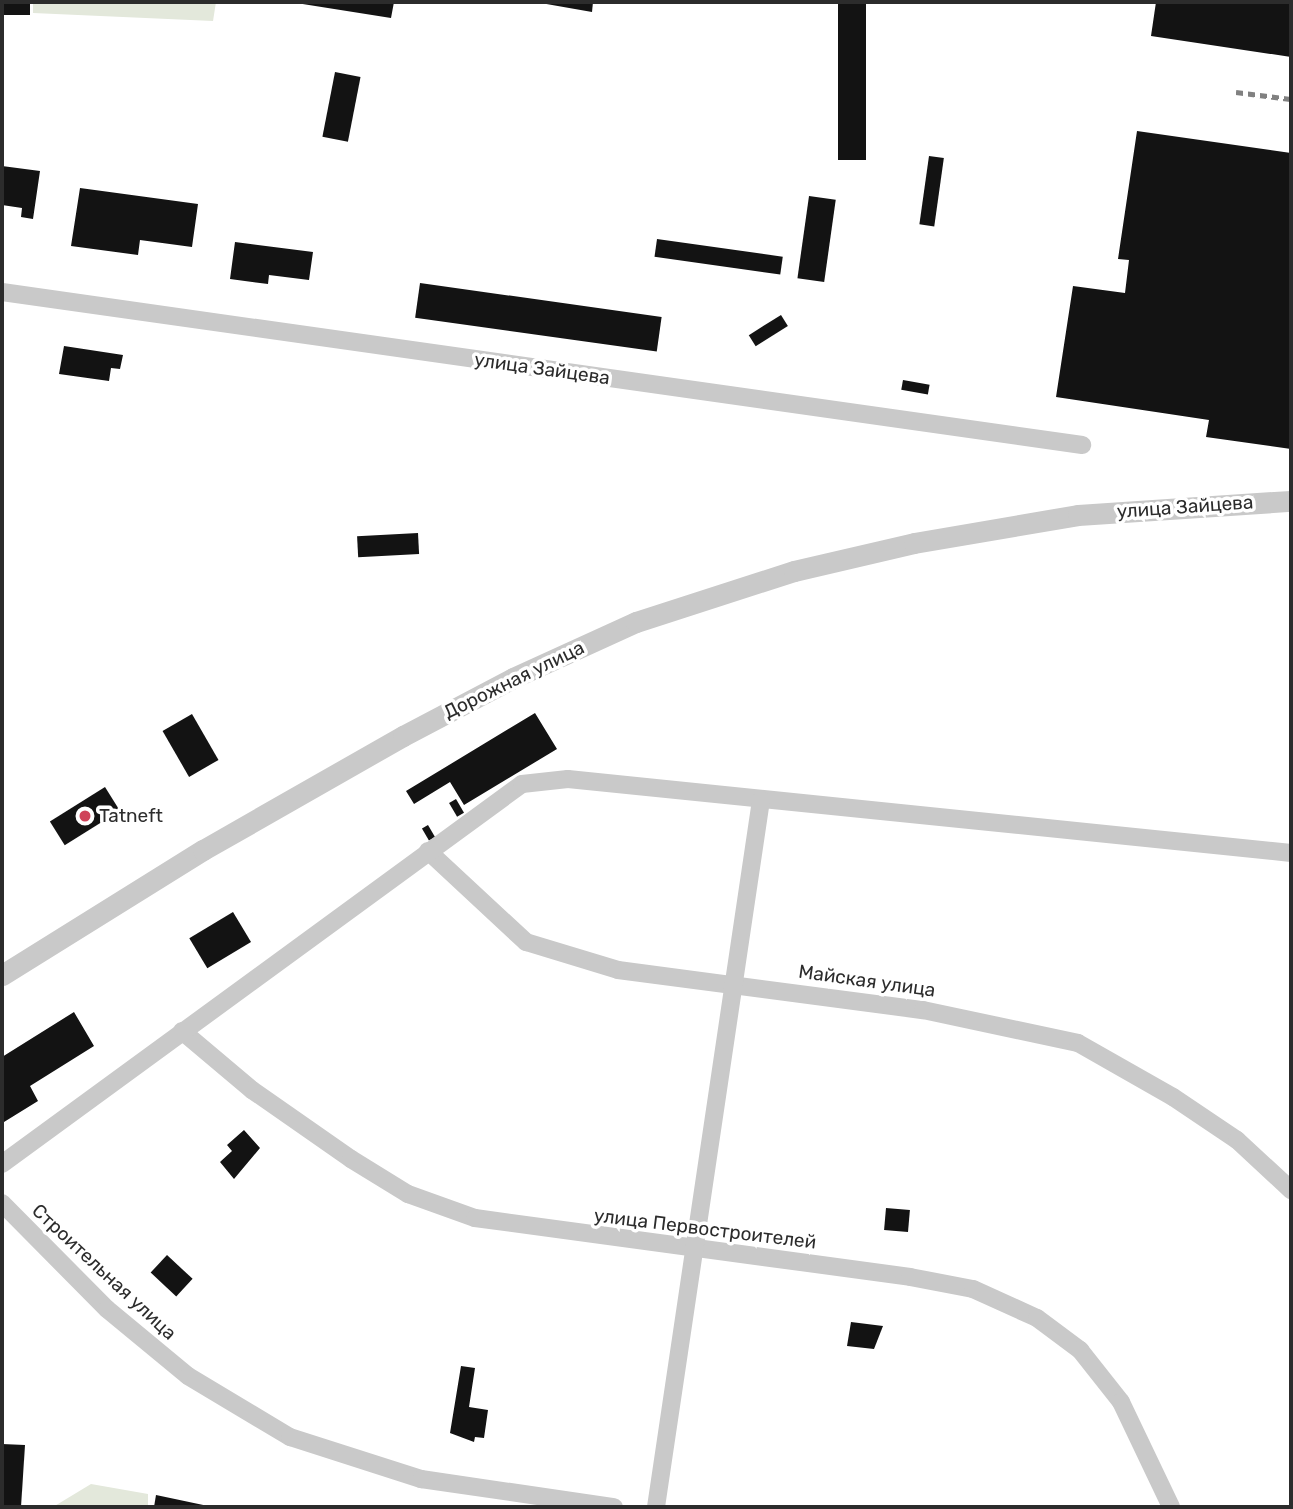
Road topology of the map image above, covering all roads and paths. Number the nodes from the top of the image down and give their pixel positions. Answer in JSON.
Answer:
{"nodes":[{"id":1,"x":2,"y":292,"type":"edge"},
{"id":2,"x":1082,"y":445,"type":"dead end"},
{"id":3,"x":1291,"y":501,"type":"edge"},
{"id":4,"x":1078,"y":515,"type":"joint"},
{"id":5,"x":761,"y":800,"type":"junction"},
{"id":6,"x":428,"y":851,"type":"junction"},
{"id":7,"x":1291,"y":853,"type":"edge"},
{"id":8,"x":2,"y":975,"type":"edge"},
{"id":9,"x":736,"y":983,"type":"junction"},
{"id":10,"x":182,"y":1031,"type":"junction"},
{"id":11,"x":2,"y":1164,"type":"edge"},
{"id":12,"x":1291,"y":1190,"type":"edge"},
{"id":13,"x":2,"y":1203,"type":"edge"},
{"id":14,"x":697,"y":1248,"type":"junction"},
{"id":15,"x":614,"y":1507,"type":"edge"},
{"id":16,"x":656,"y":1507,"type":"edge"},
{"id":17,"x":1171,"y":1507,"type":"edge"}],
"edges":[{"from":1,"to":2,"type":"street","name":"улица Зайцева"},
{"from":3,"to":4,"type":"street","name":"улица Зайцева"},
{"from":4,"to":8,"type":"street","name":"Дорожная улица"},
{"from":5,"to":6,"type":"street"},
{"from":5,"to":7,"type":"street"},
{"from":5,"to":9,"type":"street"},
{"from":6,"to":9,"type":"street","name":"Майская улица"},
{"from":6,"to":10,"type":"street"},
{"from":9,"to":12,"type":"street","name":"Майская улица"},
{"from":9,"to":14,"type":"street"},
{"from":10,"to":11,"type":"street"},
{"from":10,"to":14,"type":"street","name":"улица Первостроителей"},
{"from":13,"to":15,"type":"street","name":"Строительная улица"},
{"from":14,"to":16,"type":"street"},
{"from":14,"to":17,"type":"street","name":"улица Первостроителей"}]}
